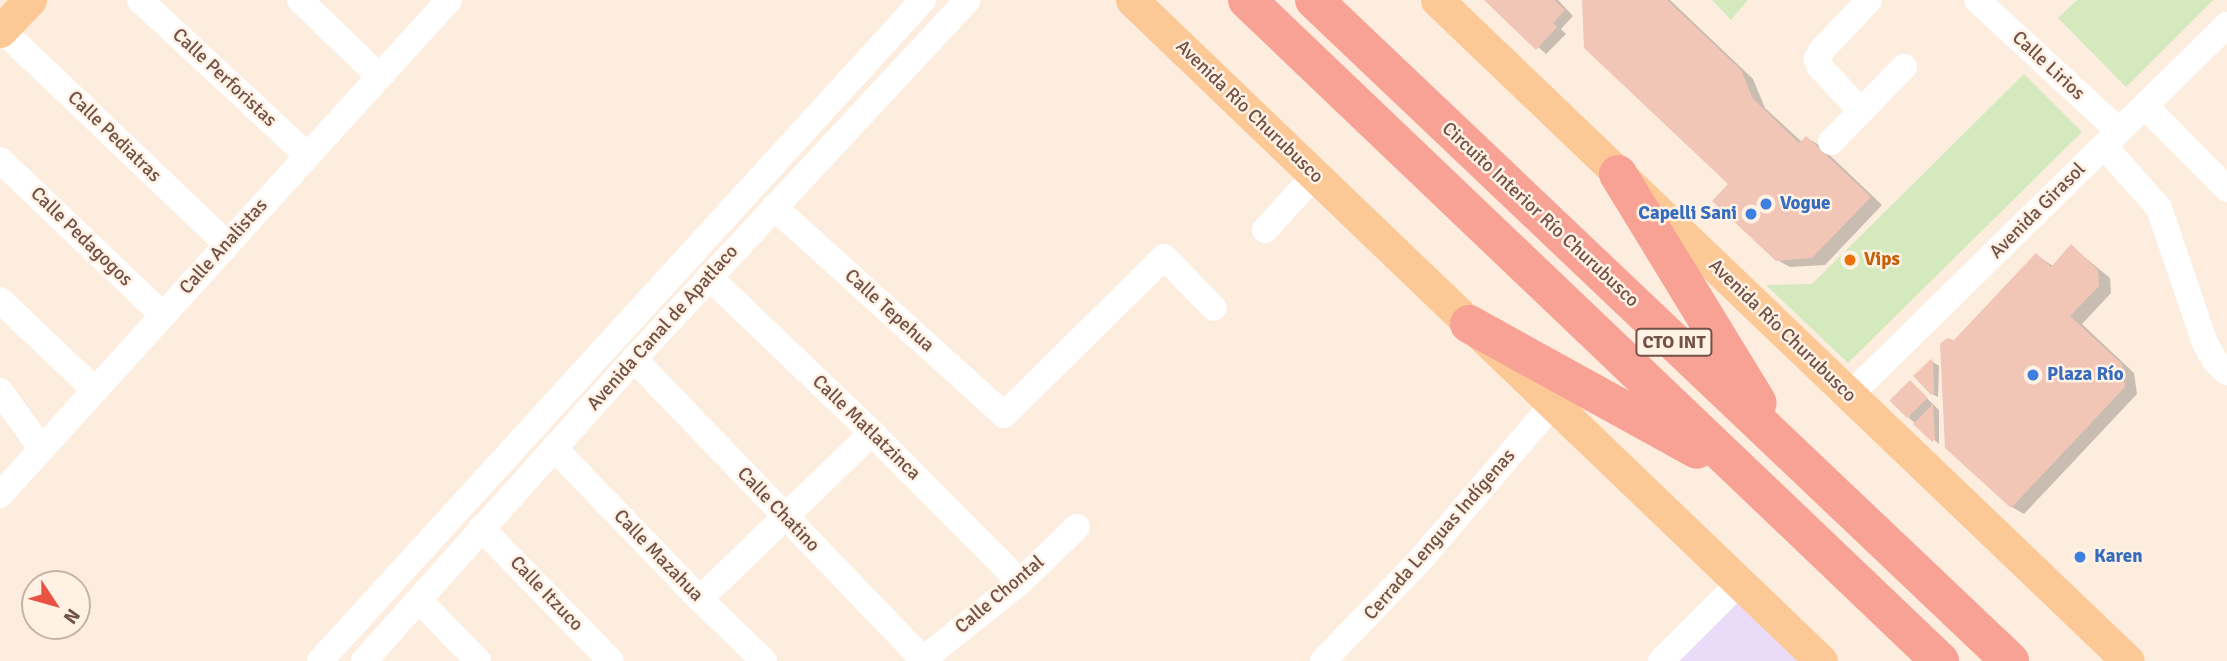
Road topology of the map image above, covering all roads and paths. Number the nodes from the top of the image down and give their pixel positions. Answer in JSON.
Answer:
{"nodes":[{"id":1,"x":30,"y":0,"type":"edge"},
{"id":2,"x":141,"y":0,"type":"edge"},
{"id":3,"x":300,"y":0,"type":"edge"},
{"id":4,"x":923,"y":0,"type":"edge"},
{"id":5,"x":968,"y":0,"type":"edge"},
{"id":6,"x":1132,"y":0,"type":"edge"},
{"id":7,"x":1247,"y":0,"type":"edge"},
{"id":8,"x":1314,"y":0,"type":"edge"},
{"id":9,"x":1437,"y":0,"type":"edge"},
{"id":10,"x":1869,"y":0,"type":"edge"},
{"id":11,"x":1977,"y":0,"type":"edge"},
{"id":12,"x":440,"y":3,"type":"edge"},
{"id":13,"x":2227,"y":25,"type":"edge"},
{"id":14,"x":1,"y":30,"type":"edge"},
{"id":15,"x":1904,"y":68,"type":"dead end"},
{"id":16,"x":379,"y":76,"type":"junction"},
{"id":17,"x":2145,"y":106,"type":"junction"},
{"id":18,"x":1861,"y":111,"type":"junction"},
{"id":19,"x":2111,"y":139,"type":"junction"},
{"id":20,"x":1831,"y":142,"type":"dead end"},
{"id":21,"x":307,"y":155,"type":"junction"},
{"id":22,"x":0,"y":160,"type":"edge"},
{"id":23,"x":1618,"y":174,"type":"junction"},
{"id":24,"x":1315,"y":175,"type":"junction"},
{"id":25,"x":2226,"y":192,"type":"edge"},
{"id":26,"x":775,"y":207,"type":"junction"},
{"id":27,"x":1265,"y":230,"type":"dead end"},
{"id":28,"x":227,"y":244,"type":"junction"},
{"id":29,"x":709,"y":277,"type":"junction"},
{"id":30,"x":0,"y":300,"type":"edge"},
{"id":31,"x":1214,"y":308,"type":"dead end"},
{"id":32,"x":163,"y":315,"type":"junction"},
{"id":33,"x":1469,"y":324,"type":"junction"},
{"id":34,"x":634,"y":359,"type":"junction"},
{"id":35,"x":2227,"y":372,"type":"edge"},
{"id":36,"x":95,"y":390,"type":"junction"},
{"id":37,"x":0,"y":391,"type":"edge"},
{"id":38,"x":1849,"y":396,"type":"junction"},
{"id":39,"x":1553,"y":404,"type":"junction"},
{"id":40,"x":872,"y":433,"type":"junction"},
{"id":41,"x":1785,"y":447,"type":"junction"},
{"id":42,"x":41,"y":448,"type":"junction"},
{"id":43,"x":554,"y":448,"type":"junction"},
{"id":44,"x":1753,"y":485,"type":"junction"},
{"id":45,"x":0,"y":495,"type":"edge"},
{"id":46,"x":783,"y":516,"type":"junction"},
{"id":47,"x":1077,"y":527,"type":"dead end"},
{"id":48,"x":481,"y":528,"type":"junction"},
{"id":49,"x":1020,"y":582,"type":"junction"},
{"id":50,"x":1739,"y":583,"type":"junction"},
{"id":51,"x":419,"y":600,"type":"junction"},
{"id":52,"x":700,"y":600,"type":"junction"},
{"id":53,"x":759,"y":659,"type":"edge"},
{"id":54,"x":2007,"y":659,"type":"edge"},
{"id":55,"x":922,"y":660,"type":"edge"},
{"id":56,"x":320,"y":661,"type":"edge"},
{"id":57,"x":364,"y":661,"type":"edge"},
{"id":58,"x":478,"y":661,"type":"edge"},
{"id":59,"x":611,"y":661,"type":"edge"},
{"id":60,"x":1322,"y":661,"type":"edge"},
{"id":61,"x":1661,"y":661,"type":"edge"},
{"id":62,"x":1821,"y":661,"type":"edge"},
{"id":63,"x":1940,"y":661,"type":"edge"},
{"id":64,"x":2128,"y":661,"type":"edge"}],
"edges":[{"from":1,"to":14,"type":"main road"},
{"from":2,"to":21,"type":"street","name":"Calle Perforistas"},
{"from":3,"to":16,"type":"street"},
{"from":4,"to":56,"type":"street","name":"Avenida Canal de Apatlaco"},
{"from":5,"to":26,"type":"street","name":"Avenida Canal de Apatlaco"},
{"from":6,"to":24,"type":"main road","name":"Avenida Río Churubusco"},
{"from":7,"to":44,"type":"highway","number":"CTO INT"},
{"from":8,"to":41,"type":"highway","name":"Circuito Interior Río Churubusco","number":"CTO INT"},
{"from":9,"to":23,"type":"main road","name":"Avenida Río Churubusco"},
{"from":10,"to":18,"type":"street"},
{"from":11,"to":19,"type":"street","name":"Calle Lirios"},
{"from":12,"to":16,"type":"street","name":"Calle Analistas"},
{"from":13,"to":17,"type":"street","name":"Avenida Girasol"},
{"from":14,"to":28,"type":"street","name":"Calle Pediatras"},
{"from":15,"to":18,"type":"street"},
{"from":16,"to":21,"type":"street","name":"Calle Analistas"},
{"from":17,"to":19,"type":"street","name":"Avenida Girasol"},
{"from":17,"to":25,"type":"street"},
{"from":18,"to":20,"type":"street"},
{"from":19,"to":35,"type":"street","name":"Calle Lirios"},
{"from":19,"to":38,"type":"street","name":"Avenida Girasol"},
{"from":21,"to":28,"type":"street","name":"Calle Analistas"},
{"from":22,"to":32,"type":"street","name":"Calle Pedagogos"},
{"from":23,"to":38,"type":"main road","name":"Avenida Río Churubusco"},
{"from":23,"to":41,"type":"highway"},
{"from":24,"to":27,"type":"street"},
{"from":24,"to":33,"type":"main road","name":"Avenida Río Churubusco"},
{"from":26,"to":29,"type":"street","name":"Avenida Canal de Apatlaco"},
{"from":26,"to":31,"type":"street","name":"Calle Tepehua"},
{"from":28,"to":32,"type":"street","name":"Calle Analistas"},
{"from":29,"to":34,"type":"street","name":"Avenida Canal de Apatlaco"},
{"from":29,"to":40,"type":"street","name":"Calle Matlatzinca"},
{"from":30,"to":36,"type":"street"},
{"from":32,"to":36,"type":"street","name":"Calle Analistas"},
{"from":33,"to":39,"type":"main road","name":"Avenida Río Churubusco"},
{"from":33,"to":44,"type":"highway"},
{"from":34,"to":43,"type":"street","name":"Avenida Canal de Apatlaco"},
{"from":34,"to":46,"type":"street","name":"Calle Chatino"},
{"from":36,"to":42,"type":"street","name":"Calle Analistas"},
{"from":37,"to":42,"type":"street"},
{"from":38,"to":64,"type":"main road","name":"Avenida Río Churubusco"},
{"from":39,"to":50,"type":"main road","name":"Avenida Río Churubusco"},
{"from":39,"to":60,"type":"street","name":"Cerrada Lenguas Indígenas"},
{"from":40,"to":46,"type":"street"},
{"from":40,"to":49,"type":"street","name":"Calle Matlatzinca"},
{"from":41,"to":54,"type":"highway","name":"Circuito Interior Río Churubusco","number":"CTO INT"},
{"from":42,"to":45,"type":"street","name":"Calle Analistas"},
{"from":43,"to":48,"type":"street","name":"Avenida Canal de Apatlaco"},
{"from":43,"to":52,"type":"street","name":"Calle Mazahua"},
{"from":44,"to":63,"type":"highway","number":"CTO INT"},
{"from":46,"to":52,"type":"street"},
{"from":46,"to":55,"type":"street","name":"Calle Chatino"},
{"from":47,"to":49,"type":"street","name":"Calle Chontal"},
{"from":48,"to":51,"type":"street","name":"Avenida Canal de Apatlaco"},
{"from":48,"to":59,"type":"street","name":"Calle Itzuco"},
{"from":49,"to":55,"type":"street","name":"Calle Chontal"},
{"from":50,"to":61,"type":"street"},
{"from":50,"to":62,"type":"main road","name":"Avenida Río Churubusco"},
{"from":51,"to":57,"type":"street","name":"Avenida Canal de Apatlaco"},
{"from":51,"to":58,"type":"street"},
{"from":52,"to":53,"type":"street","name":"Calle Mazahua"}]}
